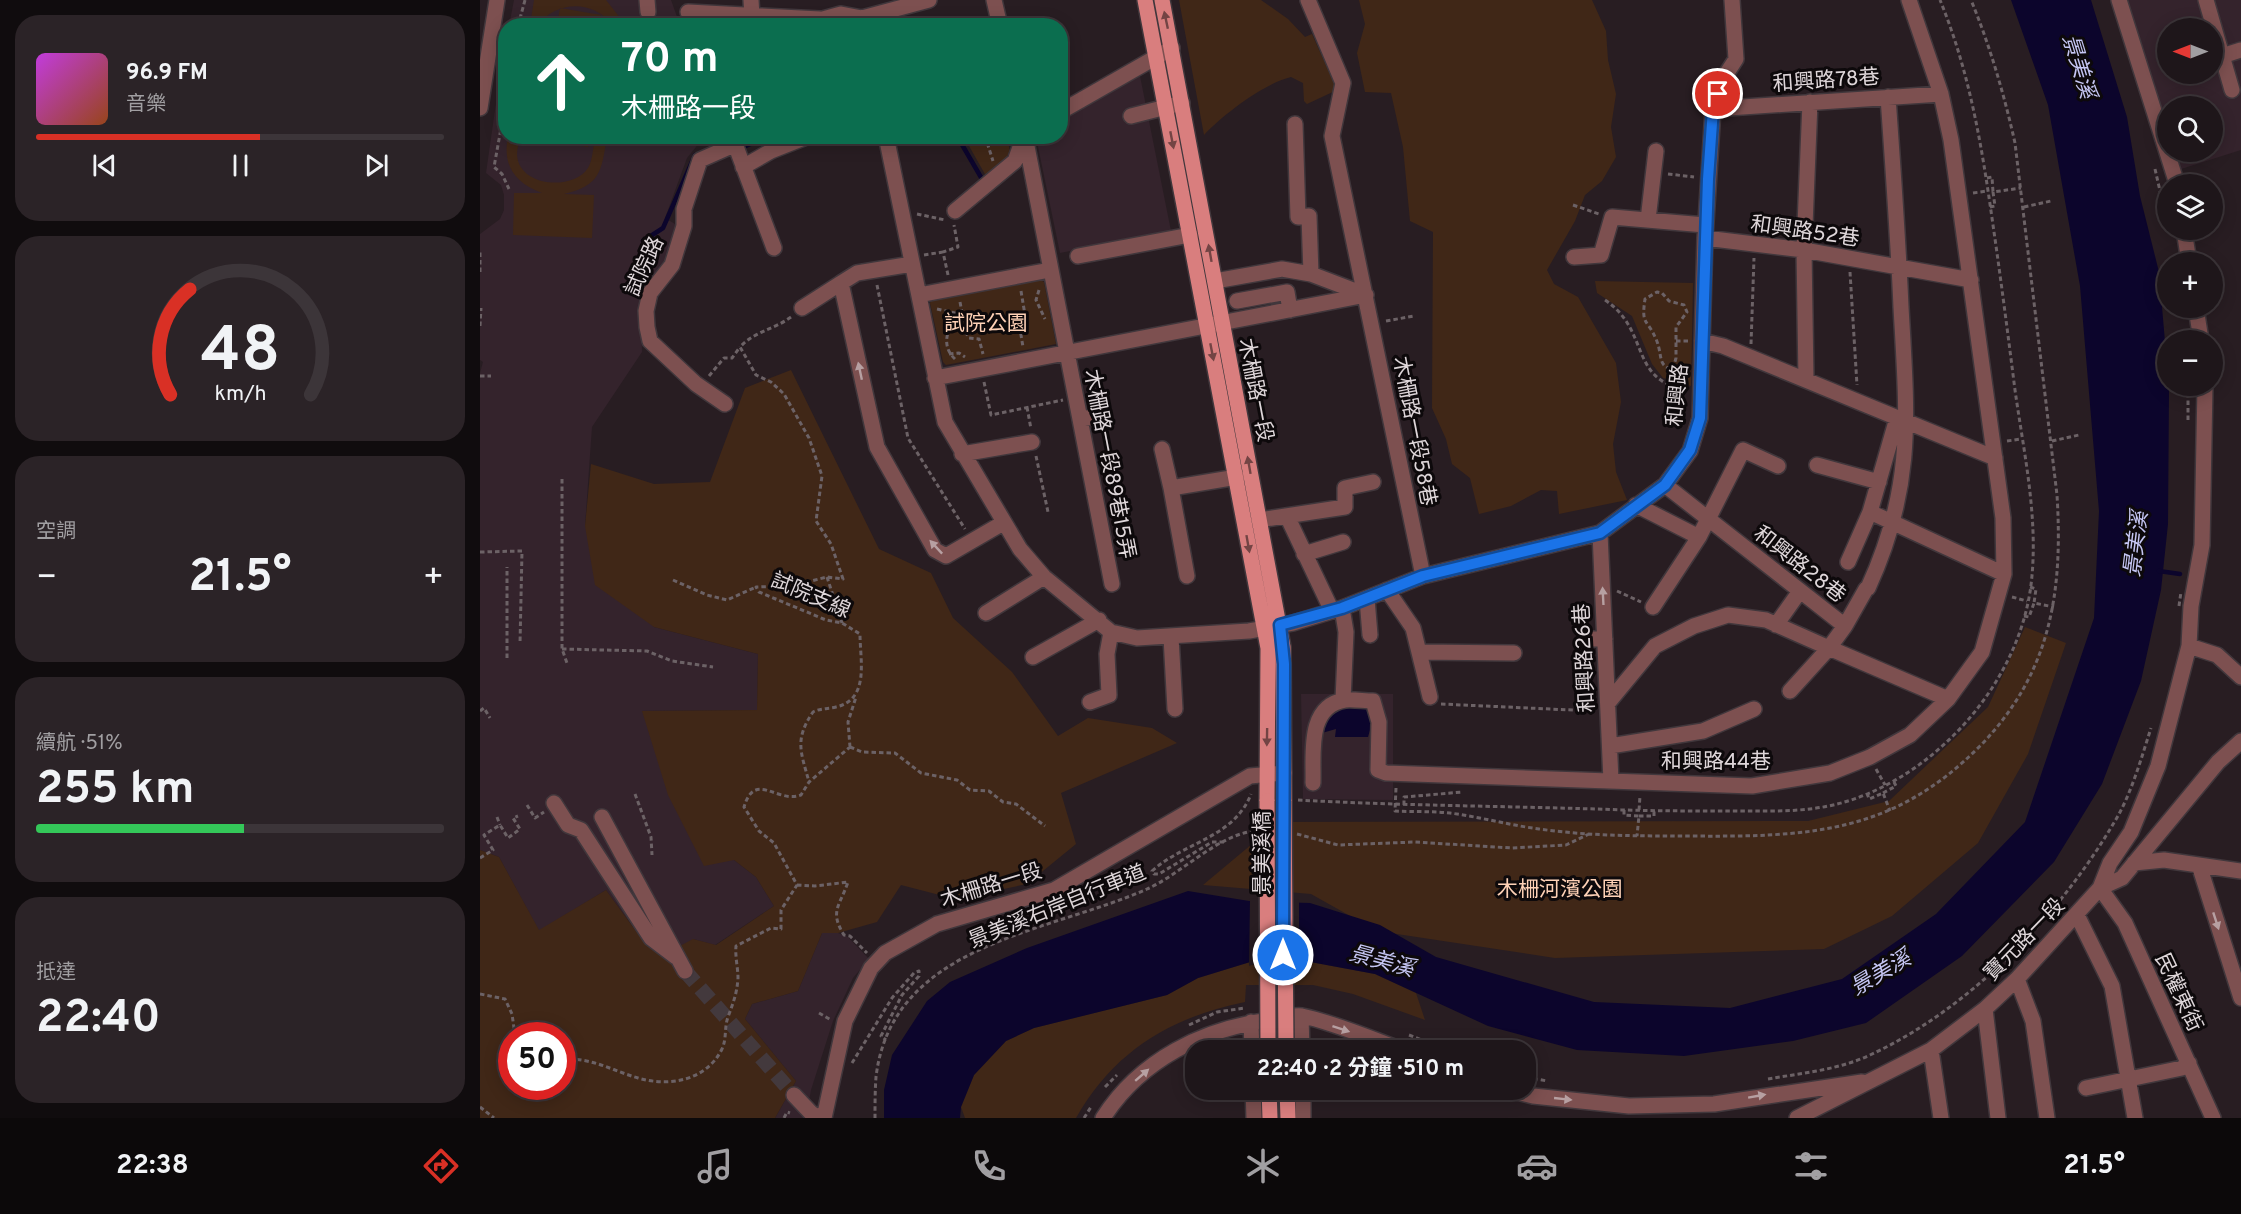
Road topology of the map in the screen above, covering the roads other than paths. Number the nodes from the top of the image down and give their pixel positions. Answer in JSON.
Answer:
{"nodes":[{"id":1,"x":497,"y":0,"type":"edge"},
{"id":2,"x":751,"y":0,"type":"edge"},
{"id":3,"x":929,"y":0,"type":"edge"},
{"id":4,"x":994,"y":0,"type":"edge"},
{"id":5,"x":1144,"y":0,"type":"edge"},
{"id":6,"x":1162,"y":0,"type":"edge"},
{"id":7,"x":1308,"y":0,"type":"edge"},
{"id":8,"x":1732,"y":0,"type":"edge"},
{"id":9,"x":1909,"y":0,"type":"edge"},
{"id":10,"x":2120,"y":0,"type":"edge"},
{"id":11,"x":2206,"y":0,"type":"edge"},
{"id":12,"x":688,"y":12,"type":"dead end"},
{"id":13,"x":752,"y":16,"type":"junction"},
{"id":14,"x":797,"y":18,"type":"edge"},
{"id":15,"x":824,"y":18,"type":"edge"},
{"id":16,"x":852,"y":18,"type":"edge"},
{"id":17,"x":874,"y":18,"type":"edge"},
{"id":18,"x":998,"y":18,"type":"edge"},
{"id":19,"x":2211,"y":18,"type":"edge"},
{"id":20,"x":1172,"y":48,"type":"junction"},
{"id":21,"x":2241,"y":50,"type":"edge"},
{"id":22,"x":1156,"y":56,"type":"junction"},
{"id":23,"x":2223,"y":56,"type":"edge"},
{"id":24,"x":2223,"y":59,"type":"edge"},
{"id":25,"x":483,"y":73,"type":"edge"},
{"id":26,"x":2232,"y":90,"type":"dead end"},
{"id":27,"x":1941,"y":94,"type":"junction"},
{"id":28,"x":1888,"y":98,"type":"junction"},
{"id":29,"x":1810,"y":102,"type":"junction"},
{"id":30,"x":1182,"y":103,"type":"junction"},
{"id":31,"x":1068,"y":107,"type":"edge"},
{"id":32,"x":480,"y":108,"type":"edge"},
{"id":33,"x":1166,"y":108,"type":"junction"},
{"id":34,"x":1713,"y":109,"type":"junction"},
{"id":35,"x":1131,"y":116,"type":"dead end"},
{"id":36,"x":1295,"y":124,"type":"dead end"},
{"id":37,"x":728,"y":144,"type":"edge"},
{"id":38,"x":734,"y":144,"type":"edge"},
{"id":39,"x":789,"y":144,"type":"edge"},
{"id":40,"x":888,"y":144,"type":"edge"},
{"id":41,"x":1022,"y":144,"type":"edge"},
{"id":42,"x":1026,"y":144,"type":"edge"},
{"id":43,"x":1656,"y":151,"type":"dead end"},
{"id":44,"x":743,"y":167,"type":"junction"},
{"id":45,"x":2174,"y":174,"type":"edge"},
{"id":46,"x":955,"y":211,"type":"dead end"},
{"id":47,"x":1648,"y":220,"type":"junction"},
{"id":48,"x":1705,"y":231,"type":"junction"},
{"id":49,"x":1190,"y":235,"type":"junction"},
{"id":50,"x":774,"y":248,"type":"dead end"},
{"id":51,"x":1804,"y":250,"type":"junction"},
{"id":52,"x":1078,"y":256,"type":"dead end"},
{"id":53,"x":1574,"y":257,"type":"dead end"},
{"id":54,"x":918,"y":260,"type":"junction"},
{"id":55,"x":1899,"y":267,"type":"junction"},
{"id":56,"x":1050,"y":270,"type":"junction"},
{"id":57,"x":1311,"y":274,"type":"junction"},
{"id":58,"x":1971,"y":280,"type":"junction"},
{"id":59,"x":1215,"y":281,"type":"junction"},
{"id":60,"x":841,"y":283,"type":"junction"},
{"id":61,"x":919,"y":295,"type":"junction"},
{"id":62,"x":1366,"y":295,"type":"junction"},
{"id":63,"x":1237,"y":301,"type":"dead end"},
{"id":64,"x":802,"y":308,"type":"road end"},
{"id":65,"x":1290,"y":309,"type":"junction"},
{"id":66,"x":1215,"y":323,"type":"junction"},
{"id":67,"x":1702,"y":340,"type":"junction"},
{"id":68,"x":1067,"y":351,"type":"junction"},
{"id":69,"x":935,"y":378,"type":"junction"},
{"id":70,"x":1806,"y":380,"type":"junction"},
{"id":71,"x":2205,"y":396,"type":"edge"},
{"id":72,"x":725,"y":404,"type":"dead end"},
{"id":73,"x":1099,"y":416,"type":"dead end"},
{"id":74,"x":1081,"y":419,"type":"junction"},
{"id":75,"x":1902,"y":420,"type":"junction"},
{"id":76,"x":1033,"y":442,"type":"road end"},
{"id":77,"x":1162,"y":449,"type":"dead end"},
{"id":78,"x":962,"y":454,"type":"junction"},
{"id":79,"x":1995,"y":458,"type":"junction"},
{"id":80,"x":1817,"y":465,"type":"dead end"},
{"id":81,"x":1778,"y":466,"type":"dead end"},
{"id":82,"x":1237,"y":477,"type":"junction"},
{"id":83,"x":1373,"y":482,"type":"dead end"},
{"id":84,"x":1879,"y":482,"type":"junction"},
{"id":85,"x":1665,"y":485,"type":"junction"},
{"id":86,"x":1171,"y":488,"type":"junction"},
{"id":87,"x":1636,"y":505,"type":"junction"},
{"id":88,"x":1870,"y":512,"type":"junction"},
{"id":89,"x":1287,"y":516,"type":"junction"},
{"id":90,"x":1708,"y":519,"type":"junction"},
{"id":91,"x":1259,"y":520,"type":"junction"},
{"id":92,"x":1003,"y":523,"type":"junction"},
{"id":93,"x":1893,"y":526,"type":"junction"},
{"id":94,"x":1600,"y":533,"type":"junction"},
{"id":95,"x":1699,"y":537,"type":"junction"},
{"id":96,"x":1908,"y":538,"type":"dead end"},
{"id":97,"x":1342,"y":542,"type":"dead end"},
{"id":98,"x":1304,"y":554,"type":"junction"},
{"id":99,"x":1848,"y":562,"type":"dead end"},
{"id":100,"x":2004,"y":574,"type":"junction"},
{"id":101,"x":1187,"y":576,"type":"dead end"},
{"id":102,"x":1423,"y":576,"type":"junction"},
{"id":103,"x":1044,"y":577,"type":"junction"},
{"id":104,"x":1112,"y":584,"type":"dead end"},
{"id":105,"x":1388,"y":590,"type":"junction"},
{"id":106,"x":1800,"y":591,"type":"junction"},
{"id":107,"x":1366,"y":599,"type":"junction"},
{"id":108,"x":1653,"y":607,"type":"dead end"},
{"id":109,"x":1337,"y":610,"type":"junction"},
{"id":110,"x":986,"y":613,"type":"dead end"},
{"id":111,"x":1099,"y":620,"type":"junction"},
{"id":112,"x":1280,"y":625,"type":"junction"},
{"id":113,"x":1776,"y":625,"type":"junction"},
{"id":114,"x":1845,"y":626,"type":"junction"},
{"id":115,"x":1264,"y":628,"type":"junction"},
{"id":116,"x":1111,"y":632,"type":"junction"},
{"id":117,"x":1370,"y":634,"type":"dead end"},
{"id":118,"x":1171,"y":637,"type":"junction"},
{"id":119,"x":1587,"y":639,"type":"dead end"},
{"id":120,"x":1605,"y":639,"type":"junction"},
{"id":121,"x":2189,"y":646,"type":"junction"},
{"id":122,"x":1829,"y":648,"type":"junction"},
{"id":123,"x":1419,"y":652,"type":"junction"},
{"id":124,"x":1514,"y":653,"type":"dead end"},
{"id":125,"x":1033,"y":657,"type":"dead end"},
{"id":126,"x":2241,"y":677,"type":"edge"},
{"id":127,"x":1790,"y":691,"type":"dead end"},
{"id":128,"x":1430,"y":697,"type":"road end"},
{"id":129,"x":1948,"y":699,"type":"junction"},
{"id":130,"x":1342,"y":700,"type":"junction"},
{"id":131,"x":1090,"y":702,"type":"dead end"},
{"id":132,"x":1608,"y":703,"type":"junction"},
{"id":133,"x":1175,"y":709,"type":"dead end"},
{"id":134,"x":1754,"y":709,"type":"dead end"},
{"id":135,"x":2241,"y":741,"type":"edge"},
{"id":136,"x":1610,"y":746,"type":"junction"},
{"id":137,"x":1267,"y":773,"type":"junction"},
{"id":138,"x":1284,"y":773,"type":"junction"},
{"id":139,"x":1611,"y":781,"type":"junction"},
{"id":140,"x":1313,"y":783,"type":"dead end"},
{"id":141,"x":547,"y":804,"type":"road end"},
{"id":142,"x":602,"y":817,"type":"dead end"},
{"id":143,"x":2134,"y":863,"type":"junction"},
{"id":144,"x":2199,"y":865,"type":"junction"},
{"id":145,"x":2241,"y":871,"type":"edge"},
{"id":146,"x":2100,"y":888,"type":"junction"},
{"id":147,"x":2077,"y":915,"type":"junction"},
{"id":148,"x":676,"y":957,"type":"junction"},
{"id":149,"x":685,"y":970,"type":"tunnel mouth"},
{"id":150,"x":2017,"y":979,"type":"junction"},
{"id":151,"x":2241,"y":998,"type":"edge"},
{"id":152,"x":1985,"y":1010,"type":"junction"},
{"id":153,"x":1301,"y":1016,"type":"junction"},
{"id":154,"x":1251,"y":1022,"type":"junction"},
{"id":155,"x":1252,"y":1040,"type":"edge"},
{"id":156,"x":1268,"y":1040,"type":"edge"},
{"id":157,"x":1286,"y":1040,"type":"edge"},
{"id":158,"x":1302,"y":1040,"type":"edge"},
{"id":159,"x":1372,"y":1040,"type":"edge"},
{"id":160,"x":1930,"y":1050,"type":"junction"},
{"id":161,"x":2189,"y":1063,"type":"junction"},
{"id":162,"x":2128,"y":1078,"type":"junction"},
{"id":163,"x":1876,"y":1080,"type":"junction"},
{"id":164,"x":2086,"y":1088,"type":"dead end"},
{"id":165,"x":794,"y":1095,"type":"tunnel mouth"},
{"id":166,"x":1536,"y":1096,"type":"edge"},
{"id":167,"x":1253,"y":1100,"type":"edge"},
{"id":168,"x":1269,"y":1100,"type":"edge"},
{"id":169,"x":1287,"y":1100,"type":"edge"},
{"id":170,"x":1303,"y":1100,"type":"edge"},
{"id":171,"x":822,"y":1118,"type":"edge"},
{"id":172,"x":1102,"y":1118,"type":"edge"},
{"id":173,"x":1254,"y":1118,"type":"edge"},
{"id":174,"x":1270,"y":1118,"type":"edge"},
{"id":175,"x":1288,"y":1118,"type":"edge"},
{"id":176,"x":1303,"y":1118,"type":"edge"},
{"id":177,"x":1797,"y":1118,"type":"edge"},
{"id":178,"x":1941,"y":1118,"type":"edge"},
{"id":179,"x":1998,"y":1118,"type":"edge"},
{"id":180,"x":2047,"y":1118,"type":"edge"},
{"id":181,"x":2135,"y":1118,"type":"edge"},
{"id":182,"x":2213,"y":1118,"type":"edge"}],
"edges":[{"from":1,"to":25,"type":"street"},
{"from":2,"to":13,"type":"street"},
{"from":3,"to":17,"type":"street"},
{"from":4,"to":18,"type":"street"},
{"from":5,"to":22,"type":"main road","name":"木柵路一段"},
{"from":20,"to":6,"type":"main road","name":"木柵路一段","one_way":true},
{"from":7,"to":62,"type":"street","name":"木柵路一段58巷"},
{"from":8,"to":34,"type":"street","name":"和興路"},
{"from":9,"to":27,"type":"street"},
{"from":10,"to":45,"type":"street"},
{"from":11,"to":19,"type":"street"},
{"from":12,"to":13,"type":"street"},
{"from":13,"to":14,"type":"street"},
{"from":15,"to":16,"type":"street"},
{"from":20,"to":22,"type":"street"},
{"from":20,"to":30,"type":"main road","name":"木柵路一段"},
{"from":21,"to":23,"type":"street"},
{"from":22,"to":31,"type":"street"},
{"from":22,"to":33,"type":"main road","name":"木柵路一段"},
{"from":24,"to":26,"type":"street"},
{"from":25,"to":32,"type":"street"},
{"from":27,"to":28,"type":"street","name":"和興路78巷"},
{"from":27,"to":58,"type":"street"},
{"from":28,"to":29,"type":"street","name":"和興路78巷"},
{"from":28,"to":55,"type":"street"},
{"from":29,"to":34,"type":"street","name":"和興路78巷"},
{"from":29,"to":51,"type":"street"},
{"from":30,"to":33,"type":"street"},
{"from":59,"to":30,"type":"main road","name":"木柵路一段","one_way":true},
{"from":33,"to":35,"type":"street"},
{"from":33,"to":49,"type":"main road","name":"木柵路一段","one_way":true},
{"from":34,"to":48,"type":"street","name":"和興路"},
{"from":36,"to":57,"type":"street"},
{"from":37,"to":72,"type":"street","name":"試院路"},
{"from":38,"to":44,"type":"street"},
{"from":39,"to":44,"type":"street"},
{"from":40,"to":54,"type":"street"},
{"from":41,"to":46,"type":"street"},
{"from":42,"to":56,"type":"street","name":"木柵路一段89巷15弄"},
{"from":43,"to":47,"type":"street"},
{"from":44,"to":50,"type":"street"},
{"from":47,"to":48,"type":"street","name":"和興路52巷"},
{"from":47,"to":53,"type":"street","name":"和興路52巷"},
{"from":48,"to":51,"type":"street","name":"和興路52巷"},
{"from":48,"to":67,"type":"street","name":"和興路"},
{"from":49,"to":52,"type":"street"},
{"from":49,"to":66,"type":"main road","name":"木柵路一段"},
{"from":51,"to":55,"type":"street","name":"和興路52巷"},
{"from":51,"to":70,"type":"street"},
{"from":54,"to":60,"type":"street"},
{"from":54,"to":61,"type":"street"},
{"from":55,"to":58,"type":"street","name":"和興路52巷"},
{"from":55,"to":75,"type":"street"},
{"from":56,"to":61,"type":"street"},
{"from":56,"to":68,"type":"street","name":"木柵路一段89巷15弄"},
{"from":57,"to":59,"type":"street"},
{"from":57,"to":62,"type":"street"},
{"from":58,"to":79,"type":"street"},
{"from":59,"to":66,"type":"main road","name":"木柵路一段"},
{"from":60,"to":64,"type":"street"},
{"from":92,"to":60,"type":"street","one_way":true},
{"from":61,"to":69,"type":"street"},
{"from":62,"to":65,"type":"street"},
{"from":62,"to":102,"type":"street","name":"木柵路一段58巷"},
{"from":63,"to":65,"type":"street"},
{"from":65,"to":66,"type":"street"},
{"from":66,"to":68,"type":"street"},
{"from":66,"to":82,"type":"main road","name":"木柵路一段","one_way":true},
{"from":91,"to":66,"type":"main road","name":"木柵路一段","one_way":true},
{"from":67,"to":70,"type":"street"},
{"from":67,"to":85,"type":"street","name":"和興路"},
{"from":68,"to":69,"type":"street"},
{"from":68,"to":74,"type":"street","name":"木柵路一段89巷15弄"},
{"from":69,"to":78,"type":"street"},
{"from":70,"to":75,"type":"street"},
{"from":71,"to":121,"type":"street"},
{"from":73,"to":74,"type":"street"},
{"from":74,"to":104,"type":"street","name":"木柵路一段89巷15弄"},
{"from":75,"to":79,"type":"street"},
{"from":75,"to":84,"type":"street"},
{"from":75,"to":93,"type":"street"},
{"from":76,"to":78,"type":"street"},
{"from":77,"to":86,"type":"street"},
{"from":78,"to":92,"type":"street"},
{"from":79,"to":100,"type":"street","name":"和興路44巷"},
{"from":80,"to":84,"type":"street"},
{"from":81,"to":90,"type":"street"},
{"from":82,"to":86,"type":"street"},
{"from":82,"to":115,"type":"main road","name":"木柵路一段","one_way":true},
{"from":83,"to":89,"type":"street"},
{"from":84,"to":88,"type":"street"},
{"from":85,"to":87,"type":"street","name":"和興路"},
{"from":85,"to":90,"type":"street","name":"和興路28巷"},
{"from":86,"to":101,"type":"street"},
{"from":87,"to":94,"type":"street","name":"和興路"},
{"from":87,"to":95,"type":"street"},
{"from":88,"to":93,"type":"street"},
{"from":88,"to":99,"type":"street"},
{"from":89,"to":91,"type":"street"},
{"from":89,"to":98,"type":"street"},
{"from":90,"to":95,"type":"street"},
{"from":90,"to":106,"type":"street","name":"和興路28巷"},
{"from":91,"to":112,"type":"main road","name":"木柵路一段"},
{"from":92,"to":103,"type":"street"},
{"from":93,"to":96,"type":"street"},
{"from":93,"to":100,"type":"street"},
{"from":93,"to":114,"type":"street"},
{"from":94,"to":102,"type":"street","name":"和興路"},
{"from":120,"to":94,"type":"street","name":"和興路26巷","one_way":true},
{"from":95,"to":108,"type":"street"},
{"from":97,"to":98,"type":"street"},
{"from":98,"to":109,"type":"street"},
{"from":100,"to":129,"type":"street","name":"和興路44巷"},
{"from":102,"to":105,"type":"street","name":"和興路"},
{"from":103,"to":110,"type":"street"},
{"from":103,"to":111,"type":"street"},
{"from":105,"to":107,"type":"street","name":"和興路"},
{"from":105,"to":123,"type":"street"},
{"from":106,"to":113,"type":"street"},
{"from":106,"to":114,"type":"street","name":"和興路28巷"},
{"from":107,"to":109,"type":"street","name":"和興路"},
{"from":107,"to":117,"type":"street"},
{"from":109,"to":112,"type":"street","name":"和興路"},
{"from":109,"to":130,"type":"street"},
{"from":111,"to":116,"type":"street"},
{"from":111,"to":125,"type":"street"},
{"from":112,"to":115,"type":"street","name":"和興路"},
{"from":112,"to":138,"type":"main road","name":"木柵路一段"},
{"from":113,"to":122,"type":"street"},
{"from":113,"to":132,"type":"street"},
{"from":114,"to":122,"type":"street","name":"和興路28巷"},
{"from":115,"to":118,"type":"street","name":"和興路"},
{"from":115,"to":137,"type":"main road","name":"木柵路一段","one_way":true},
{"from":116,"to":118,"type":"street","name":"和興路"},
{"from":116,"to":131,"type":"street"},
{"from":118,"to":133,"type":"street"},
{"from":119,"to":120,"type":"street"},
{"from":120,"to":132,"type":"street","name":"和興路26巷"},
{"from":121,"to":126,"type":"street"},
{"from":121,"to":146,"type":"street"},
{"from":122,"to":127,"type":"street","name":"和興路28巷"},
{"from":122,"to":129,"type":"street"},
{"from":123,"to":124,"type":"street"},
{"from":123,"to":128,"type":"street"},
{"from":129,"to":139,"type":"street","name":"和興路44巷"},
{"from":130,"to":139,"type":"street","name":"和興路44巷"},
{"from":130,"to":140,"type":"street"},
{"from":132,"to":136,"type":"street","name":"和興路26巷"},
{"from":134,"to":136,"type":"street"},
{"from":135,"to":143,"type":"street","name":"寶元路一段"},
{"from":136,"to":139,"type":"street","name":"和興路26巷"},
{"from":137,"to":138,"type":"street","name":"木柵路一段"},
{"from":137,"to":156,"type":"main road","name":"景美溪橋","bridge":true},
{"from":137,"to":171,"type":"street","name":"木柵路一段"},
{"from":138,"to":157,"type":"main road","name":"景美溪橋","bridge":true},
{"from":141,"to":148,"type":"street"},
{"from":142,"to":148,"type":"street"},
{"from":143,"to":144,"type":"street"},
{"from":143,"to":146,"type":"street","name":"寶元路一段"},
{"from":144,"to":145,"type":"street"},
{"from":144,"to":151,"type":"street","one_way":true},
{"from":146,"to":147,"type":"street","name":"寶元路一段"},
{"from":146,"to":161,"type":"street","name":"民權東街"},
{"from":147,"to":150,"type":"street","name":"寶元路一段"},
{"from":147,"to":162,"type":"street"},
{"from":148,"to":149,"type":"street"},
{"from":150,"to":152,"type":"street","name":"寶元路一段"},
{"from":150,"to":180,"type":"street"},
{"from":152,"to":160,"type":"street","name":"寶元路一段"},
{"from":152,"to":179,"type":"street"},
{"from":153,"to":154,"type":"street"},
{"from":153,"to":158,"type":"street"},
{"from":153,"to":159,"type":"street","one_way":true},
{"from":154,"to":155,"type":"street"},
{"from":172,"to":154,"type":"street","one_way":true},
{"from":160,"to":163,"type":"street","name":"寶元路一段"},
{"from":160,"to":178,"type":"street"},
{"from":161,"to":162,"type":"street"},
{"from":161,"to":182,"type":"street","name":"民權東街"},
{"from":162,"to":164,"type":"street"},
{"from":162,"to":181,"type":"street"},
{"from":166,"to":163,"type":"street","one_way":true},
{"from":163,"to":177,"type":"street","name":"寶元路一段"},
{"from":165,"to":171,"type":"street"},
{"from":167,"to":173,"type":"street"},
{"from":168,"to":174,"type":"main road"},
{"from":169,"to":175,"type":"main road"},
{"from":170,"to":176,"type":"street"}]}
